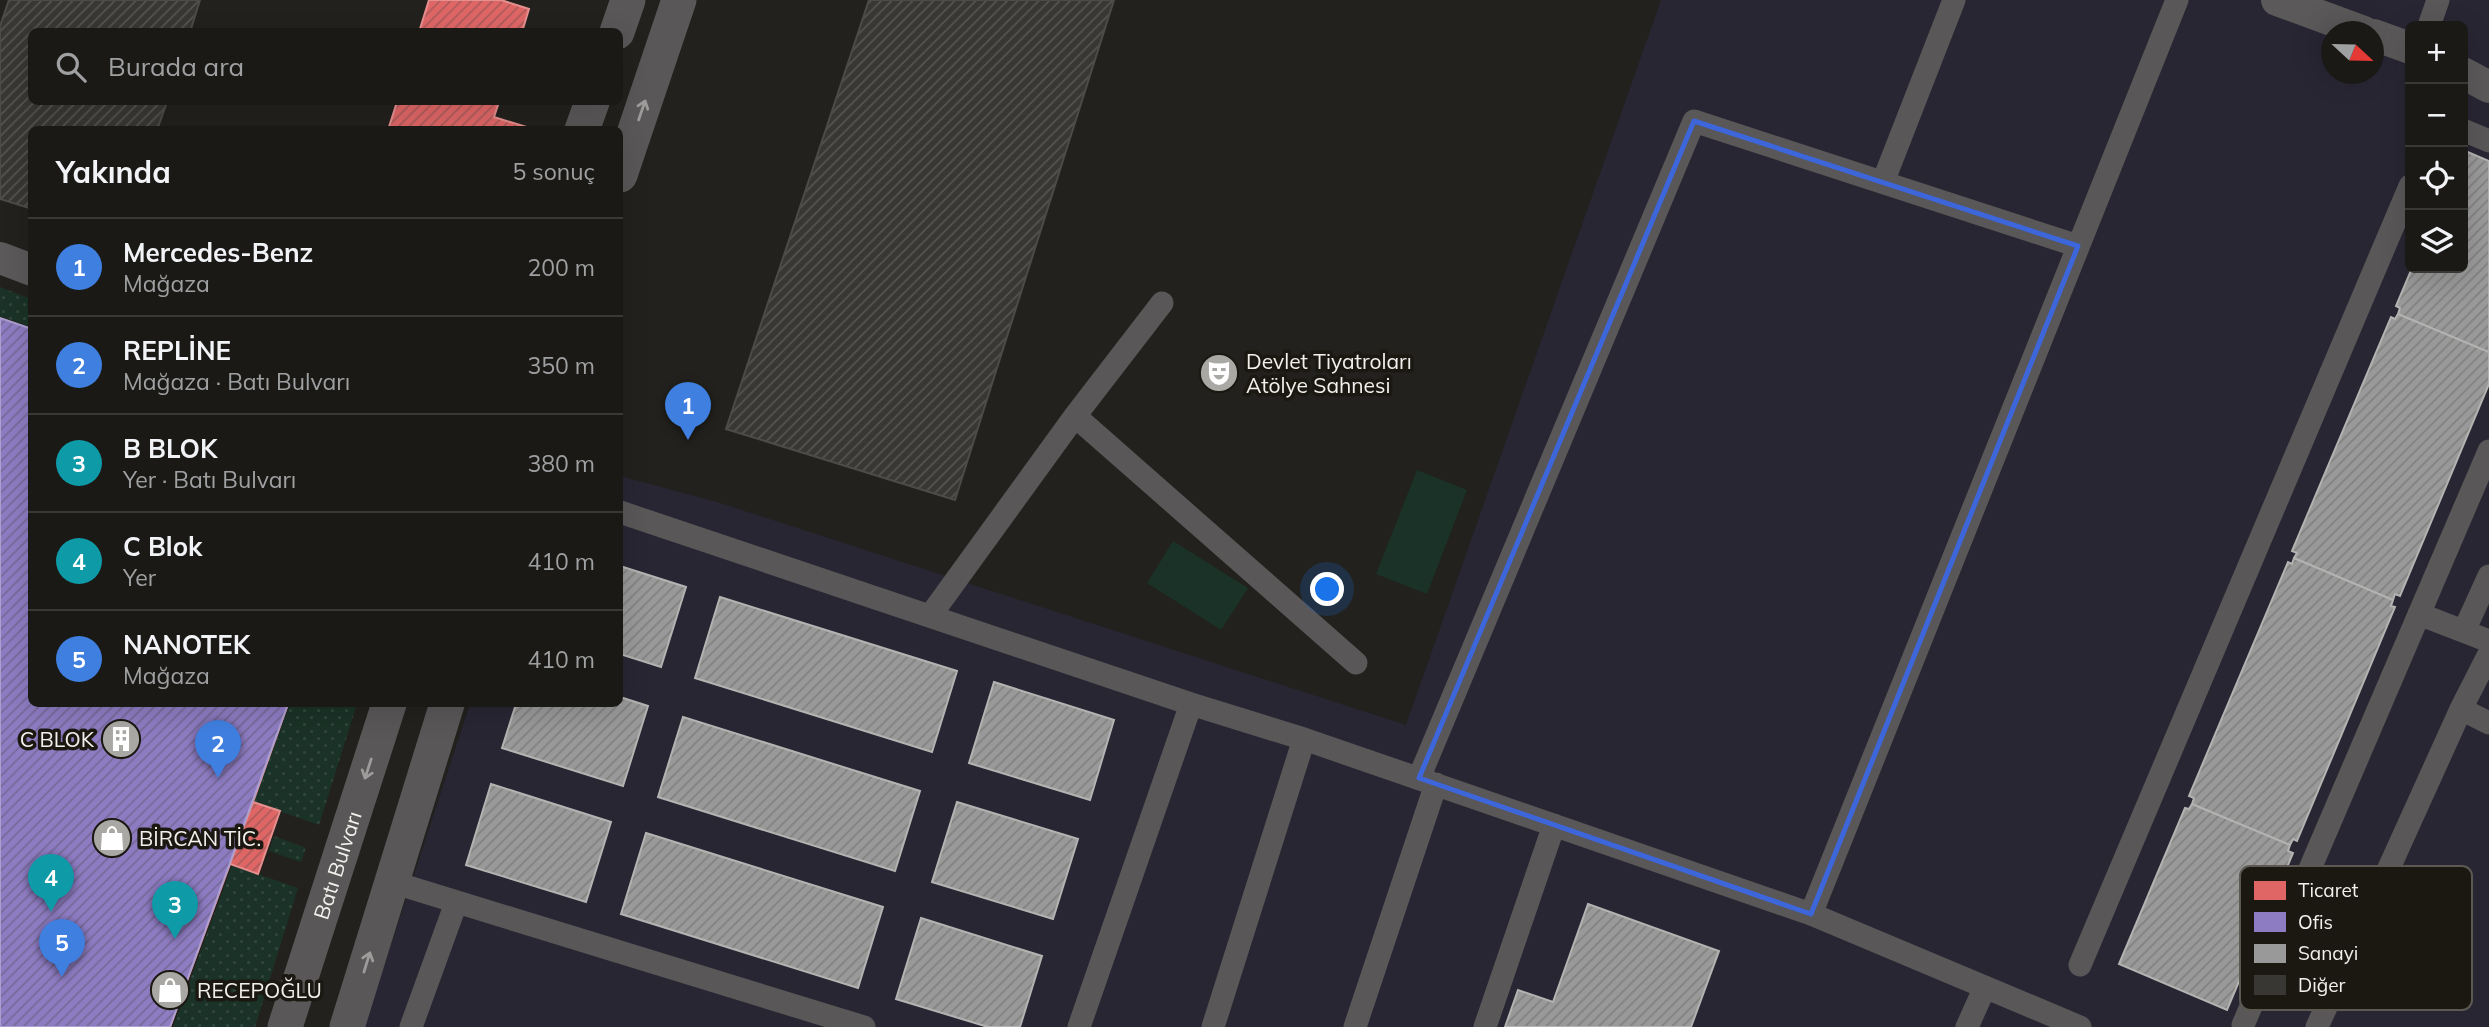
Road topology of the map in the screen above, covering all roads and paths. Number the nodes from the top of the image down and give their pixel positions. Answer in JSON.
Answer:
{"nodes":[{"id":1,"x":679,"y":0,"type":"edge"},
{"id":2,"x":1954,"y":0,"type":"edge"},
{"id":3,"x":2177,"y":0,"type":"edge"},
{"id":4,"x":2277,"y":0,"type":"edge"},
{"id":5,"x":2438,"y":0,"type":"edge"},
{"id":6,"x":2334,"y":21,"type":"edge"},
{"id":7,"x":2431,"y":21,"type":"edge"},
{"id":8,"x":2384,"y":39,"type":"edge"},
{"id":9,"x":2405,"y":46,"type":"edge"},
{"id":10,"x":2468,"y":76,"type":"edge"},
{"id":11,"x":2489,"y":87,"type":"edge"},
{"id":12,"x":591,"y":105,"type":"edge"},
{"id":13,"x":583,"y":126,"type":"edge"},
{"id":14,"x":2468,"y":132,"type":"edge"},
{"id":15,"x":2489,"y":141,"type":"edge"},
{"id":16,"x":623,"y":166,"type":"edge"},
{"id":17,"x":1884,"y":182,"type":"junction"},
{"id":18,"x":2405,"y":198,"type":"edge"},
{"id":19,"x":2078,"y":246,"type":"junction"},
{"id":20,"x":0,"y":258,"type":"edge"},
{"id":21,"x":28,"y":268,"type":"edge"},
{"id":22,"x":1162,"y":303,"type":"dead end"},
{"id":23,"x":1075,"y":416,"type":"junction"},
{"id":24,"x":2489,"y":451,"type":"edge"},
{"id":25,"x":623,"y":513,"type":"edge"},
{"id":26,"x":2489,"y":576,"type":"edge"},
{"id":27,"x":2419,"y":614,"type":"junction"},
{"id":28,"x":930,"y":616,"type":"junction"},
{"id":29,"x":2464,"y":631,"type":"junction"},
{"id":30,"x":2489,"y":641,"type":"edge"},
{"id":31,"x":2489,"y":654,"type":"edge"},
{"id":32,"x":1356,"y":663,"type":"dead end"},
{"id":33,"x":1191,"y":704,"type":"junction"},
{"id":34,"x":388,"y":707,"type":"edge"},
{"id":35,"x":446,"y":707,"type":"edge"},
{"id":36,"x":2461,"y":709,"type":"junction"},
{"id":37,"x":2489,"y":723,"type":"edge"},
{"id":38,"x":1304,"y":738,"type":"junction"},
{"id":39,"x":1427,"y":781,"type":"junction"},
{"id":40,"x":1554,"y":825,"type":"junction"},
{"id":41,"x":2311,"y":866,"type":"edge"},
{"id":42,"x":2390,"y":866,"type":"edge"},
{"id":43,"x":391,"y":882,"type":"junction"},
{"id":44,"x":456,"y":903,"type":"junction"},
{"id":45,"x":1811,"y":914,"type":"junction"},
{"id":46,"x":2080,"y":965,"type":"dead end"},
{"id":47,"x":1985,"y":987,"type":"junction"},
{"id":48,"x":2249,"y":1010,"type":"edge"},
{"id":49,"x":2325,"y":1010,"type":"edge"},
{"id":50,"x":2243,"y":1025,"type":"dead end"},
{"id":51,"x":285,"y":1027,"type":"edge"},
{"id":52,"x":347,"y":1027,"type":"edge"},
{"id":53,"x":411,"y":1027,"type":"edge"},
{"id":54,"x":864,"y":1027,"type":"edge"},
{"id":55,"x":1079,"y":1027,"type":"edge"},
{"id":56,"x":1213,"y":1027,"type":"edge"},
{"id":57,"x":1355,"y":1027,"type":"edge"},
{"id":58,"x":1485,"y":1027,"type":"edge"},
{"id":59,"x":1967,"y":1027,"type":"edge"},
{"id":60,"x":2080,"y":1027,"type":"edge"},
{"id":61,"x":2317,"y":1027,"type":"edge"}],
"edges":[{"from":16,"to":1,"type":"main road","one_way":true},
{"from":2,"to":17,"type":"street"},
{"from":3,"to":19,"type":"street"},
{"from":4,"to":6,"type":"main road"},
{"from":5,"to":7,"type":"street"},
{"from":8,"to":9,"type":"main road"},
{"from":10,"to":11,"type":"main road"},
{"from":12,"to":13,"type":"main road"},
{"from":14,"to":15,"type":"street"},
{"from":17,"to":19,"type":"street"},
{"from":17,"to":39,"type":"street"},
{"from":18,"to":46,"type":"street"},
{"from":19,"to":45,"type":"street"},
{"from":20,"to":21,"type":"main road"},
{"from":22,"to":23,"type":"street"},
{"from":23,"to":28,"type":"street"},
{"from":23,"to":32,"type":"street"},
{"from":24,"to":27,"type":"street"},
{"from":25,"to":28,"type":"street"},
{"from":26,"to":29,"type":"street"},
{"from":27,"to":29,"type":"street"},
{"from":27,"to":41,"type":"street"},
{"from":28,"to":33,"type":"street"},
{"from":29,"to":30,"type":"street"},
{"from":31,"to":36,"type":"street"},
{"from":33,"to":38,"type":"street"},
{"from":33,"to":55,"type":"street"},
{"from":34,"to":51,"type":"main road","name":"Batı Bulvarı","one_way":true},
{"from":35,"to":43,"type":"main road"},
{"from":36,"to":37,"type":"street"},
{"from":36,"to":42,"type":"street"},
{"from":38,"to":39,"type":"street"},
{"from":38,"to":56,"type":"street"},
{"from":39,"to":40,"type":"street"},
{"from":39,"to":57,"type":"street"},
{"from":40,"to":45,"type":"street"},
{"from":40,"to":58,"type":"street"},
{"from":43,"to":44,"type":"street"},
{"from":52,"to":43,"type":"main road","one_way":true},
{"from":44,"to":53,"type":"street"},
{"from":44,"to":54,"type":"street"},
{"from":45,"to":47,"type":"street"},
{"from":47,"to":59,"type":"street"},
{"from":47,"to":60,"type":"street"},
{"from":48,"to":50,"type":"street"},
{"from":49,"to":61,"type":"street"}]}
